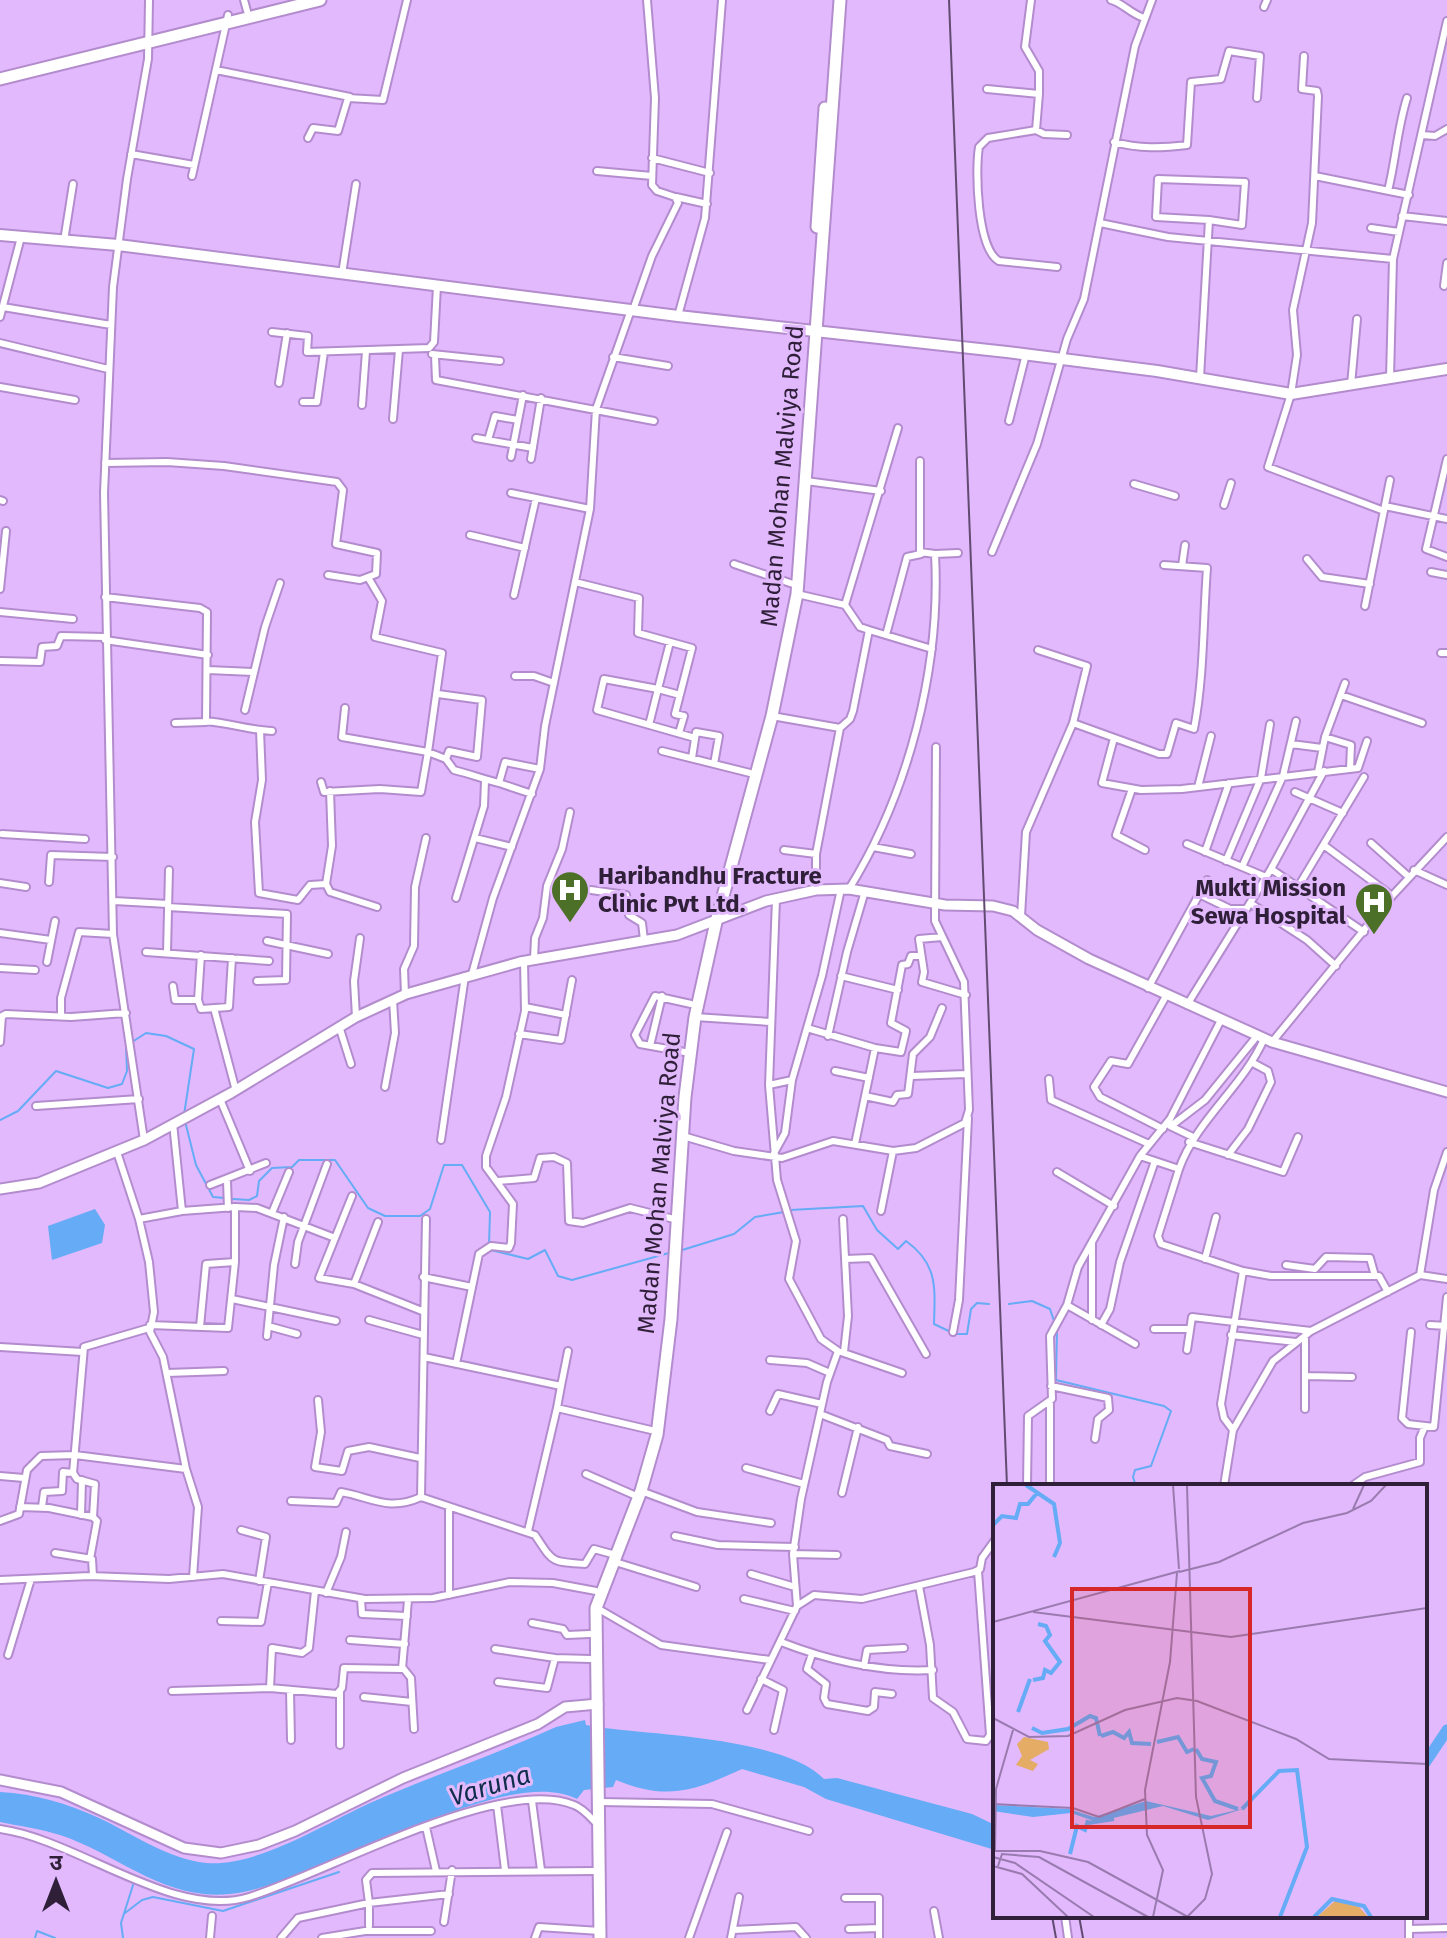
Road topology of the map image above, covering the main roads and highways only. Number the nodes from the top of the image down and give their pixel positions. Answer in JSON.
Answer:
{"nodes":[{"id":1,"x":292,"y":0,"type":"edge"},
{"id":2,"x":320,"y":0,"type":"edge"},
{"id":3,"x":834,"y":0,"type":"edge"},
{"id":4,"x":840,"y":0,"type":"edge"},
{"id":5,"x":246,"y":6,"type":"edge"},
{"id":6,"x":227,"y":19,"type":"junction"},
{"id":7,"x":0,"y":76,"type":"edge"},
{"id":8,"x":0,"y":235,"type":"edge"},
{"id":9,"x":814,"y":332,"type":"junction"},
{"id":10,"x":1447,"y":369,"type":"edge"},
{"id":11,"x":795,"y":589,"type":"junction"},
{"id":12,"x":712,"y":924,"type":"junction"},
{"id":13,"x":687,"y":1053,"type":"junction"},
{"id":14,"x":675,"y":1245,"type":"junction"},
{"id":15,"x":673,"y":1266,"type":"junction"},
{"id":16,"x":638,"y":1493,"type":"junction"},
{"id":17,"x":612,"y":1558,"type":"junction"},
{"id":18,"x":594,"y":1607,"type":"junction"},
{"id":19,"x":597,"y":1702,"type":"junction"},
{"id":20,"x":600,"y":1935,"type":"edge"}],
"edges":[{"from":1,"to":5,"type":"highway"},
{"from":2,"to":6,"type":"highway"},
{"from":3,"to":9,"type":"highway"},
{"from":4,"to":9,"type":"highway","name":"Madan Mohan Malviya Road"},
{"from":5,"to":6,"type":"highway"},
{"from":6,"to":7,"type":"highway"},
{"from":8,"to":9,"type":"main road"},
{"from":9,"to":10,"type":"main road"},
{"from":9,"to":11,"type":"highway"},
{"from":9,"to":11,"type":"highway","name":"Madan Mohan Malviya Road"},
{"from":11,"to":12,"type":"highway"},
{"from":11,"to":12,"type":"highway","name":"Madan Mohan Malviya Road"},
{"from":12,"to":13,"type":"highway","name":"Madan Mohan Malviya Road"},
{"from":12,"to":13,"type":"highway","name":"Madan Mohan Malviya Road"},
{"from":13,"to":14,"type":"highway","name":"Madan Mohan Malviya Road"},
{"from":13,"to":14,"type":"highway","name":"Madan Mohan Malviya Road"},
{"from":14,"to":15,"type":"highway","name":"Madan Mohan Malviya Road"},
{"from":15,"to":16,"type":"highway","name":"Madan Mohan Malviya Road"},
{"from":15,"to":16,"type":"highway","name":"Madan Mohan Malviya Road"},
{"from":16,"to":17,"type":"highway","name":"Madan Mohan Malviya Road"},
{"from":17,"to":18,"type":"highway","name":"Madan Mohan Malviya Road"},
{"from":17,"to":18,"type":"highway","name":"Madan Mohan Malviya Road"},
{"from":18,"to":19,"type":"highway","name":"Madan Mohan Malviya Road"},
{"from":18,"to":19,"type":"highway","name":"Madan Mohan Malviya Road"},
{"from":19,"to":20,"type":"highway","name":"Madan Mohan Malviya Road"}]}
